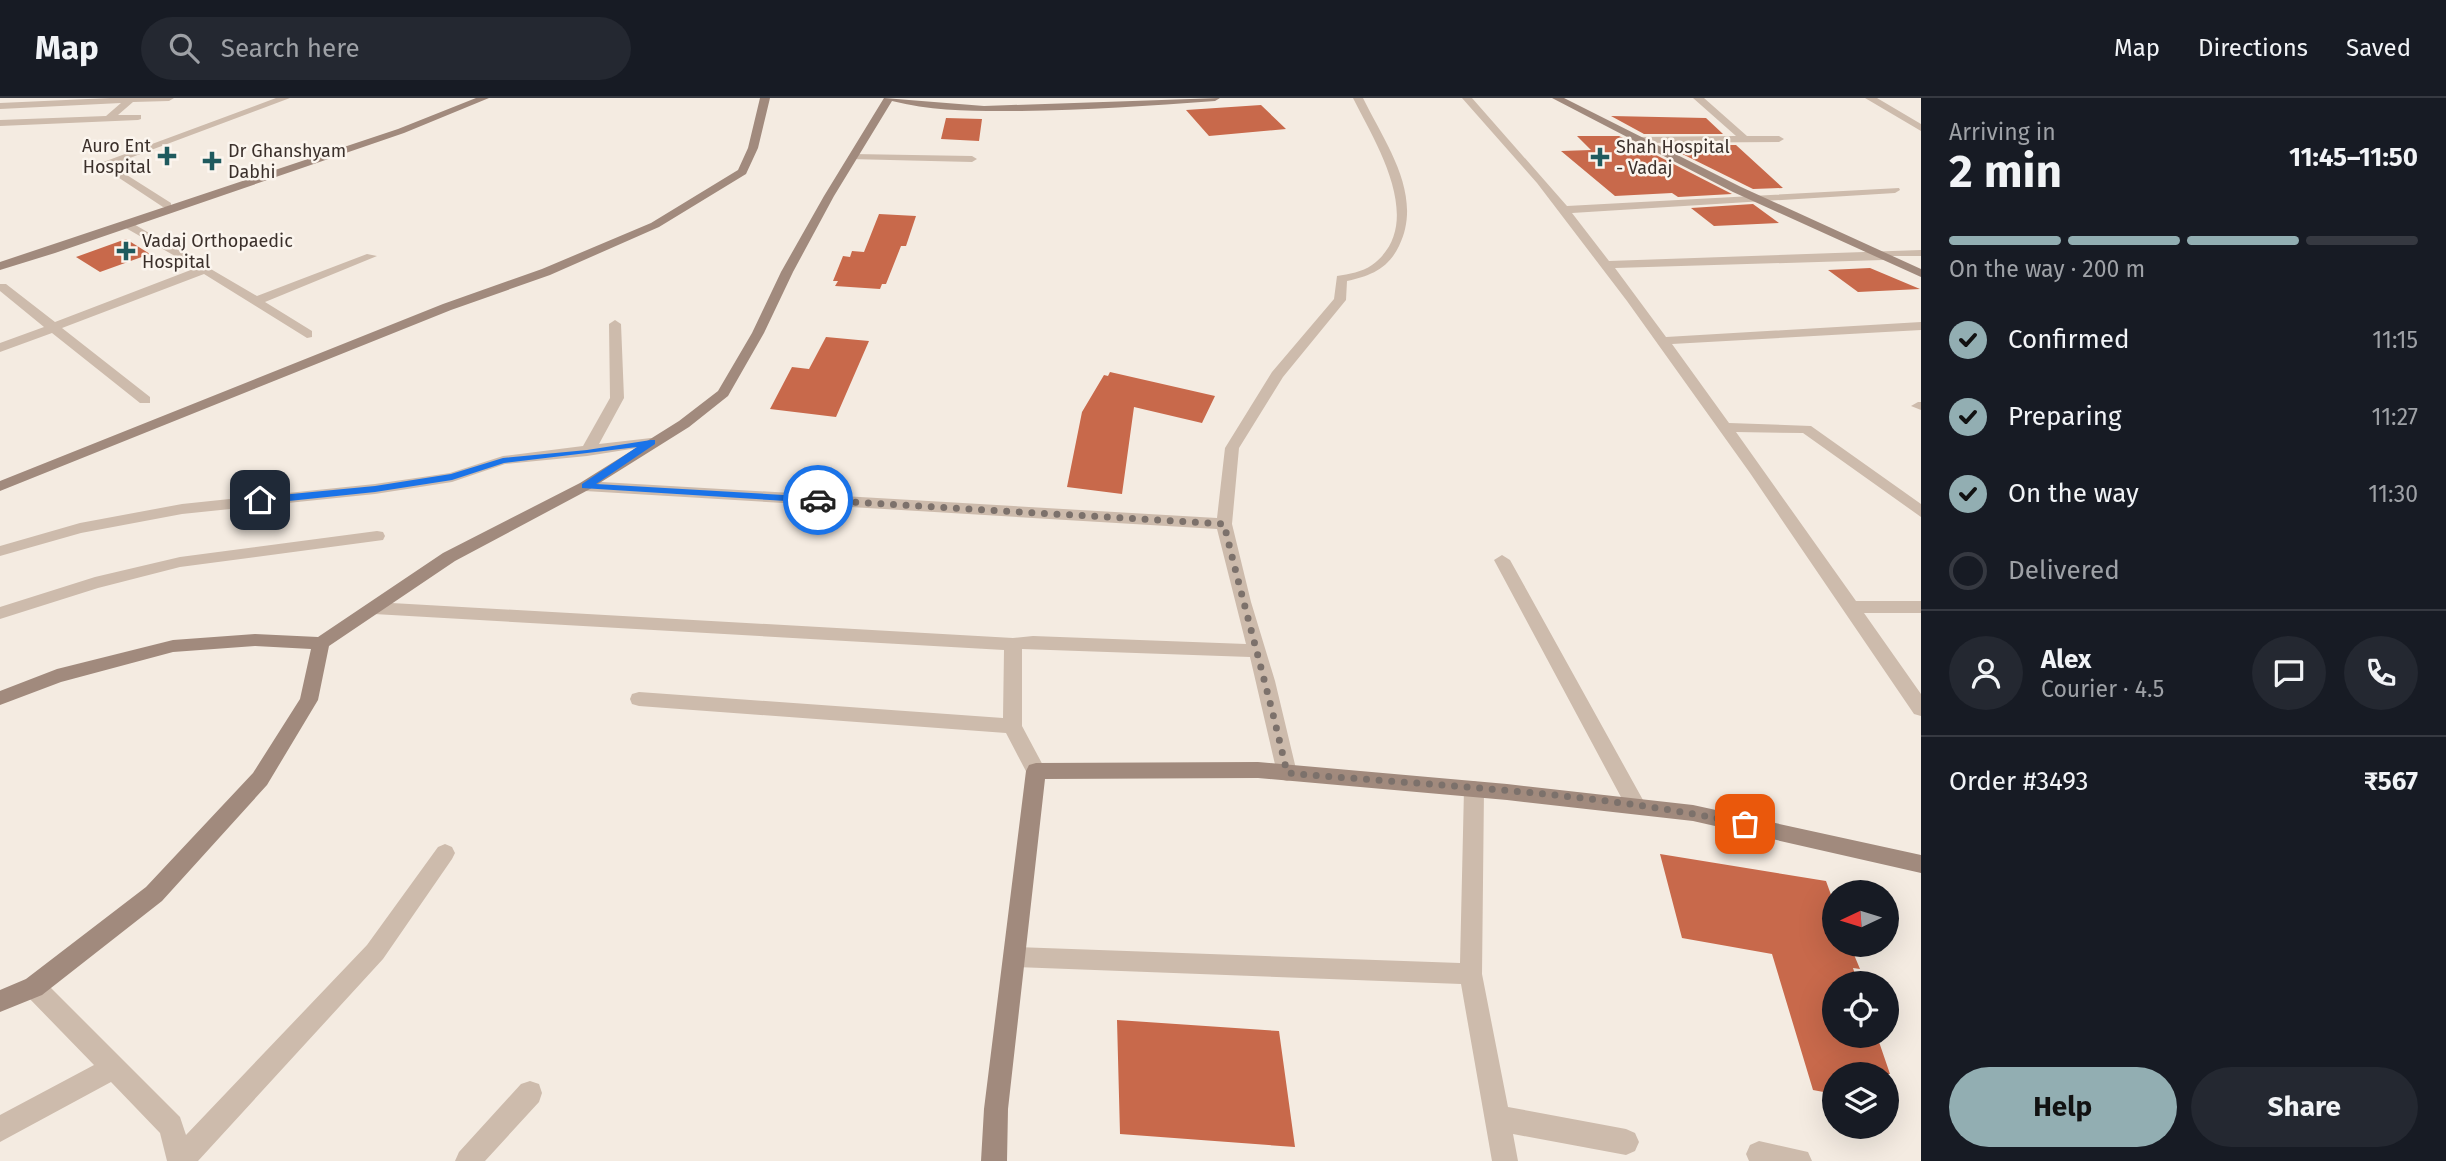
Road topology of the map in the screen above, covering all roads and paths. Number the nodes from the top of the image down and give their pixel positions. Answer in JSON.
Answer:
{"nodes":[{"id":1,"x":169,"y":98,"type":"edge"},
{"id":2,"x":285,"y":98,"type":"edge"},
{"id":3,"x":470,"y":98,"type":"edge"},
{"id":4,"x":484,"y":98,"type":"edge"},
{"id":5,"x":765,"y":98,"type":"edge"},
{"id":6,"x":891,"y":98,"type":"edge"},
{"id":7,"x":1215,"y":98,"type":"edge"},
{"id":8,"x":1359,"y":98,"type":"edge"},
{"id":9,"x":1467,"y":98,"type":"edge"},
{"id":10,"x":1557,"y":98,"type":"edge"},
{"id":11,"x":1698,"y":98,"type":"edge"},
{"id":12,"x":1870,"y":98,"type":"edge"},
{"id":13,"x":130,"y":100,"type":"junction"},
{"id":14,"x":0,"y":106,"type":"edge"},
{"id":15,"x":138,"y":117,"type":"dead end"},
{"id":16,"x":109,"y":119,"type":"junction"},
{"id":17,"x":1916,"y":122,"type":"edge"},
{"id":18,"x":0,"y":123,"type":"edge"},
{"id":19,"x":1921,"y":128,"type":"edge"},
{"id":20,"x":1745,"y":139,"type":"junction"},
{"id":21,"x":1779,"y":139,"type":"dead end"},
{"id":22,"x":1635,"y":140,"type":"junction"},
{"id":23,"x":853,"y":157,"type":"junction"},
{"id":24,"x":972,"y":159,"type":"dead end"},
{"id":25,"x":1895,"y":190,"type":"dead end"},
{"id":26,"x":1754,"y":198,"type":"junction"},
{"id":27,"x":167,"y":205,"type":"junction"},
{"id":28,"x":1562,"y":210,"type":"junction"},
{"id":29,"x":128,"y":225,"type":"junction"},
{"id":30,"x":1921,"y":253,"type":"edge"},
{"id":31,"x":1879,"y":255,"type":"junction"},
{"id":32,"x":371,"y":256,"type":"dead end"},
{"id":33,"x":0,"y":259,"type":"edge"},
{"id":34,"x":0,"y":265,"type":"edge"},
{"id":35,"x":1605,"y":265,"type":"junction"},
{"id":36,"x":205,"y":269,"type":"junction"},
{"id":37,"x":1921,"y":273,"type":"edge"},
{"id":38,"x":2,"y":287,"type":"edge"},
{"id":39,"x":256,"y":301,"type":"junction"},
{"id":40,"x":615,"y":324,"type":"dead end"},
{"id":41,"x":1921,"y":326,"type":"edge"},
{"id":42,"x":51,"y":328,"type":"junction"},
{"id":43,"x":307,"y":334,"type":"dead end"},
{"id":44,"x":1663,"y":341,"type":"junction"},
{"id":45,"x":0,"y":348,"type":"edge"},
{"id":46,"x":145,"y":400,"type":"dead end"},
{"id":47,"x":1726,"y":428,"type":"junction"},
{"id":48,"x":651,"y":442,"type":"junction"},
{"id":49,"x":587,"y":452,"type":"junction"},
{"id":50,"x":0,"y":486,"type":"edge"},
{"id":51,"x":585,"y":486,"type":"junction"},
{"id":52,"x":1921,"y":512,"type":"edge"},
{"id":53,"x":1224,"y":524,"type":"junction"},
{"id":54,"x":377,"y":536,"type":"dead end"},
{"id":55,"x":0,"y":551,"type":"edge"},
{"id":56,"x":1502,"y":560,"type":"dead end"},
{"id":57,"x":1852,"y":607,"type":"junction"},
{"id":58,"x":1921,"y":607,"type":"edge"},
{"id":59,"x":374,"y":608,"type":"junction"},
{"id":60,"x":0,"y":613,"type":"edge"},
{"id":61,"x":321,"y":643,"type":"junction"},
{"id":62,"x":1013,"y":645,"type":"junction"},
{"id":63,"x":1257,"y":650,"type":"junction"},
{"id":64,"x":0,"y":698,"type":"edge"},
{"id":65,"x":639,"y":699,"type":"dead end"},
{"id":66,"x":1921,"y":709,"type":"edge"},
{"id":67,"x":1012,"y":726,"type":"junction"},
{"id":68,"x":1036,"y":771,"type":"junction"},
{"id":69,"x":1287,"y":773,"type":"junction"},
{"id":70,"x":1474,"y":789,"type":"junction"},
{"id":71,"x":1636,"y":806,"type":"junction"},
{"id":72,"x":445,"y":853,"type":"dead end"},
{"id":73,"x":1921,"y":864,"type":"edge"},
{"id":74,"x":1014,"y":957,"type":"junction"},
{"id":75,"x":1471,"y":974,"type":"junction"},
{"id":76,"x":34,"y":987,"type":"junction"},
{"id":77,"x":0,"y":1001,"type":"edge"},
{"id":78,"x":113,"y":1068,"type":"junction"},
{"id":79,"x":530,"y":1093,"type":"dead end"},
{"id":80,"x":1497,"y":1118,"type":"junction"},
{"id":81,"x":0,"y":1129,"type":"edge"},
{"id":82,"x":1626,"y":1142,"type":"dead end"},
{"id":83,"x":1759,"y":1154,"type":"dead end"},
{"id":84,"x":181,"y":1161,"type":"edge"},
{"id":85,"x":468,"y":1161,"type":"edge"},
{"id":86,"x":994,"y":1161,"type":"edge"},
{"id":87,"x":1505,"y":1161,"type":"edge"},
{"id":88,"x":1799,"y":1161,"type":"edge"}],
"edges":[{"from":1,"to":13,"type":"street"},
{"from":2,"to":27,"type":"street"},
{"from":3,"to":27,"type":"street"},
{"from":4,"to":29,"type":"street"},
{"from":5,"to":50,"type":"street"},
{"from":6,"to":7,"type":"street"},
{"from":6,"to":23,"type":"street"},
{"from":8,"to":53,"type":"street"},
{"from":9,"to":28,"type":"street"},
{"from":10,"to":22,"type":"street"},
{"from":11,"to":20,"type":"street"},
{"from":12,"to":17,"type":"street"},
{"from":13,"to":14,"type":"street"},
{"from":13,"to":16,"type":"street"},
{"from":15,"to":16,"type":"street"},
{"from":16,"to":18,"type":"street"},
{"from":17,"to":19,"type":"street"},
{"from":20,"to":21,"type":"street"},
{"from":20,"to":22,"type":"street"},
{"from":22,"to":26,"type":"street"},
{"from":23,"to":24,"type":"street"},
{"from":23,"to":48,"type":"street"},
{"from":25,"to":26,"type":"street"},
{"from":26,"to":28,"type":"street"},
{"from":26,"to":31,"type":"street"},
{"from":27,"to":33,"type":"street"},
{"from":28,"to":35,"type":"street"},
{"from":29,"to":34,"type":"street"},
{"from":29,"to":36,"type":"street"},
{"from":30,"to":31,"type":"street"},
{"from":31,"to":35,"type":"street"},
{"from":31,"to":37,"type":"street"},
{"from":32,"to":39,"type":"street"},
{"from":35,"to":44,"type":"street"},
{"from":36,"to":39,"type":"street"},
{"from":36,"to":42,"type":"street"},
{"from":38,"to":42,"type":"street"},
{"from":39,"to":43,"type":"street"},
{"from":40,"to":49,"type":"street"},
{"from":41,"to":44,"type":"street"},
{"from":42,"to":45,"type":"street"},
{"from":42,"to":46,"type":"street"},
{"from":44,"to":47,"type":"street"},
{"from":47,"to":52,"type":"street"},
{"from":47,"to":57,"type":"street"},
{"from":48,"to":49,"type":"street"},
{"from":48,"to":51,"type":"street"},
{"from":49,"to":55,"type":"street"},
{"from":51,"to":53,"type":"street"},
{"from":51,"to":59,"type":"street"},
{"from":53,"to":63,"type":"street"},
{"from":54,"to":60,"type":"street"},
{"from":56,"to":71,"type":"street"},
{"from":57,"to":58,"type":"street"},
{"from":57,"to":66,"type":"street"},
{"from":59,"to":61,"type":"street"},
{"from":59,"to":62,"type":"street"},
{"from":61,"to":64,"type":"street"},
{"from":61,"to":76,"type":"street"},
{"from":62,"to":63,"type":"street"},
{"from":62,"to":67,"type":"street"},
{"from":63,"to":69,"type":"street"},
{"from":65,"to":67,"type":"street"},
{"from":67,"to":68,"type":"street"},
{"from":68,"to":69,"type":"street"},
{"from":68,"to":74,"type":"street"},
{"from":69,"to":70,"type":"street"},
{"from":70,"to":71,"type":"street"},
{"from":70,"to":75,"type":"street"},
{"from":71,"to":73,"type":"street"},
{"from":72,"to":84,"type":"street"},
{"from":74,"to":75,"type":"street"},
{"from":74,"to":86,"type":"street"},
{"from":75,"to":80,"type":"street"},
{"from":76,"to":77,"type":"street"},
{"from":76,"to":78,"type":"street"},
{"from":78,"to":81,"type":"street"},
{"from":78,"to":84,"type":"street"},
{"from":79,"to":85,"type":"street"},
{"from":80,"to":82,"type":"street"},
{"from":80,"to":87,"type":"street"},
{"from":83,"to":88,"type":"street"}]}
